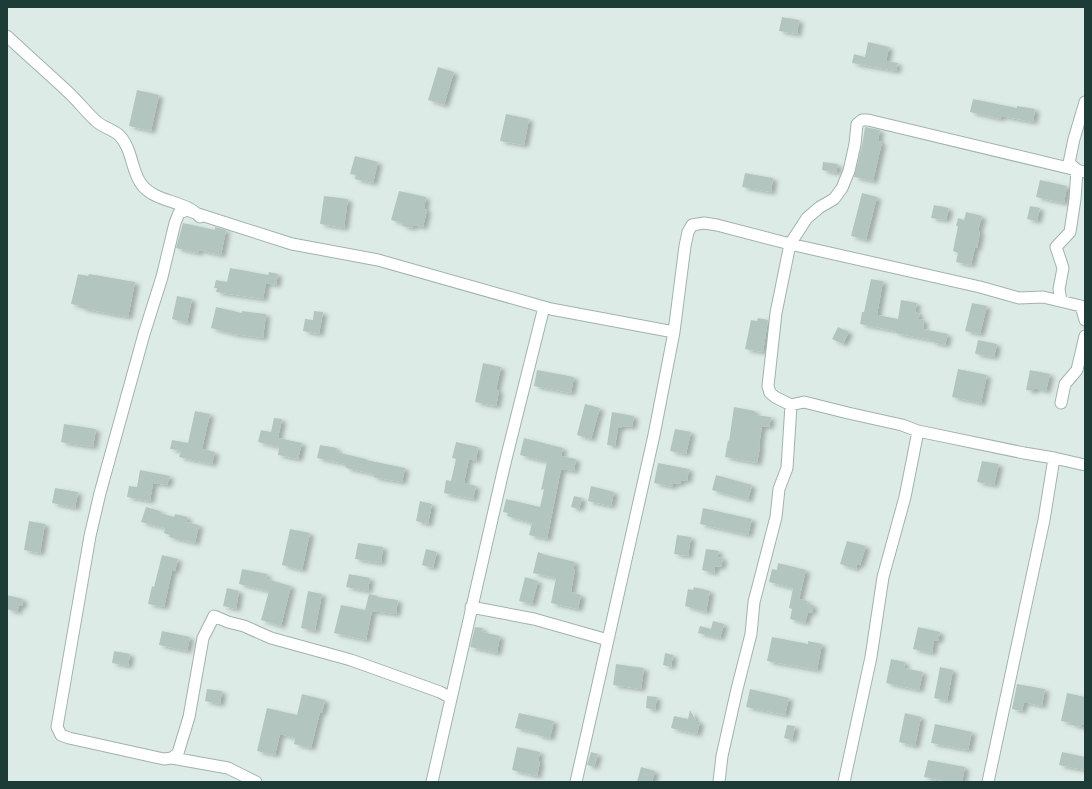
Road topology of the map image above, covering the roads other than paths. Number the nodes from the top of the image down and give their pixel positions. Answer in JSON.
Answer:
{"nodes":[{"id":1,"x":7,"y":36,"type":"edge"},
{"id":2,"x":1085,"y":102,"type":"edge"},
{"id":3,"x":1081,"y":171,"type":"edge"},
{"id":4,"x":197,"y":213,"type":"junction"},
{"id":5,"x":790,"y":244,"type":"junction"},
{"id":6,"x":1061,"y":301,"type":"junction"},
{"id":7,"x":544,"y":307,"type":"junction"},
{"id":8,"x":1085,"y":318,"type":"edge"},
{"id":9,"x":674,"y":332,"type":"junction"},
{"id":10,"x":1085,"y":336,"type":"edge"},
{"id":11,"x":1061,"y":403,"type":"dead end"},
{"id":12,"x":791,"y":405,"type":"junction"},
{"id":13,"x":918,"y":431,"type":"junction"},
{"id":14,"x":1054,"y":458,"type":"junction"},
{"id":15,"x":1085,"y":465,"type":"edge"},
{"id":16,"x":471,"y":607,"type":"junction"},
{"id":17,"x":608,"y":640,"type":"junction"},
{"id":18,"x":451,"y":698,"type":"junction"},
{"id":19,"x":172,"y":758,"type":"junction"},
{"id":20,"x":256,"y":782,"type":"edge"},
{"id":21,"x":432,"y":782,"type":"edge"},
{"id":22,"x":576,"y":782,"type":"edge"},
{"id":23,"x":719,"y":782,"type":"edge"},
{"id":24,"x":844,"y":782,"type":"edge"},
{"id":25,"x":988,"y":782,"type":"edge"}],
"edges":[{"from":1,"to":4,"type":"street"},
{"from":2,"to":3,"type":"street"},
{"from":3,"to":5,"type":"street"},
{"from":3,"to":6,"type":"street"},
{"from":4,"to":7,"type":"street"},
{"from":4,"to":19,"type":"street"},
{"from":5,"to":6,"type":"street"},
{"from":5,"to":9,"type":"street"},
{"from":5,"to":12,"type":"street"},
{"from":6,"to":8,"type":"street"},
{"from":7,"to":9,"type":"street"},
{"from":7,"to":16,"type":"street"},
{"from":9,"to":17,"type":"street"},
{"from":10,"to":11,"type":"street"},
{"from":12,"to":13,"type":"street"},
{"from":12,"to":23,"type":"street"},
{"from":13,"to":14,"type":"street"},
{"from":13,"to":24,"type":"street"},
{"from":14,"to":15,"type":"street"},
{"from":14,"to":25,"type":"street"},
{"from":16,"to":17,"type":"street"},
{"from":16,"to":18,"type":"street"},
{"from":17,"to":22,"type":"street"},
{"from":18,"to":19,"type":"street"},
{"from":18,"to":21,"type":"street"},
{"from":19,"to":20,"type":"street"}]}
